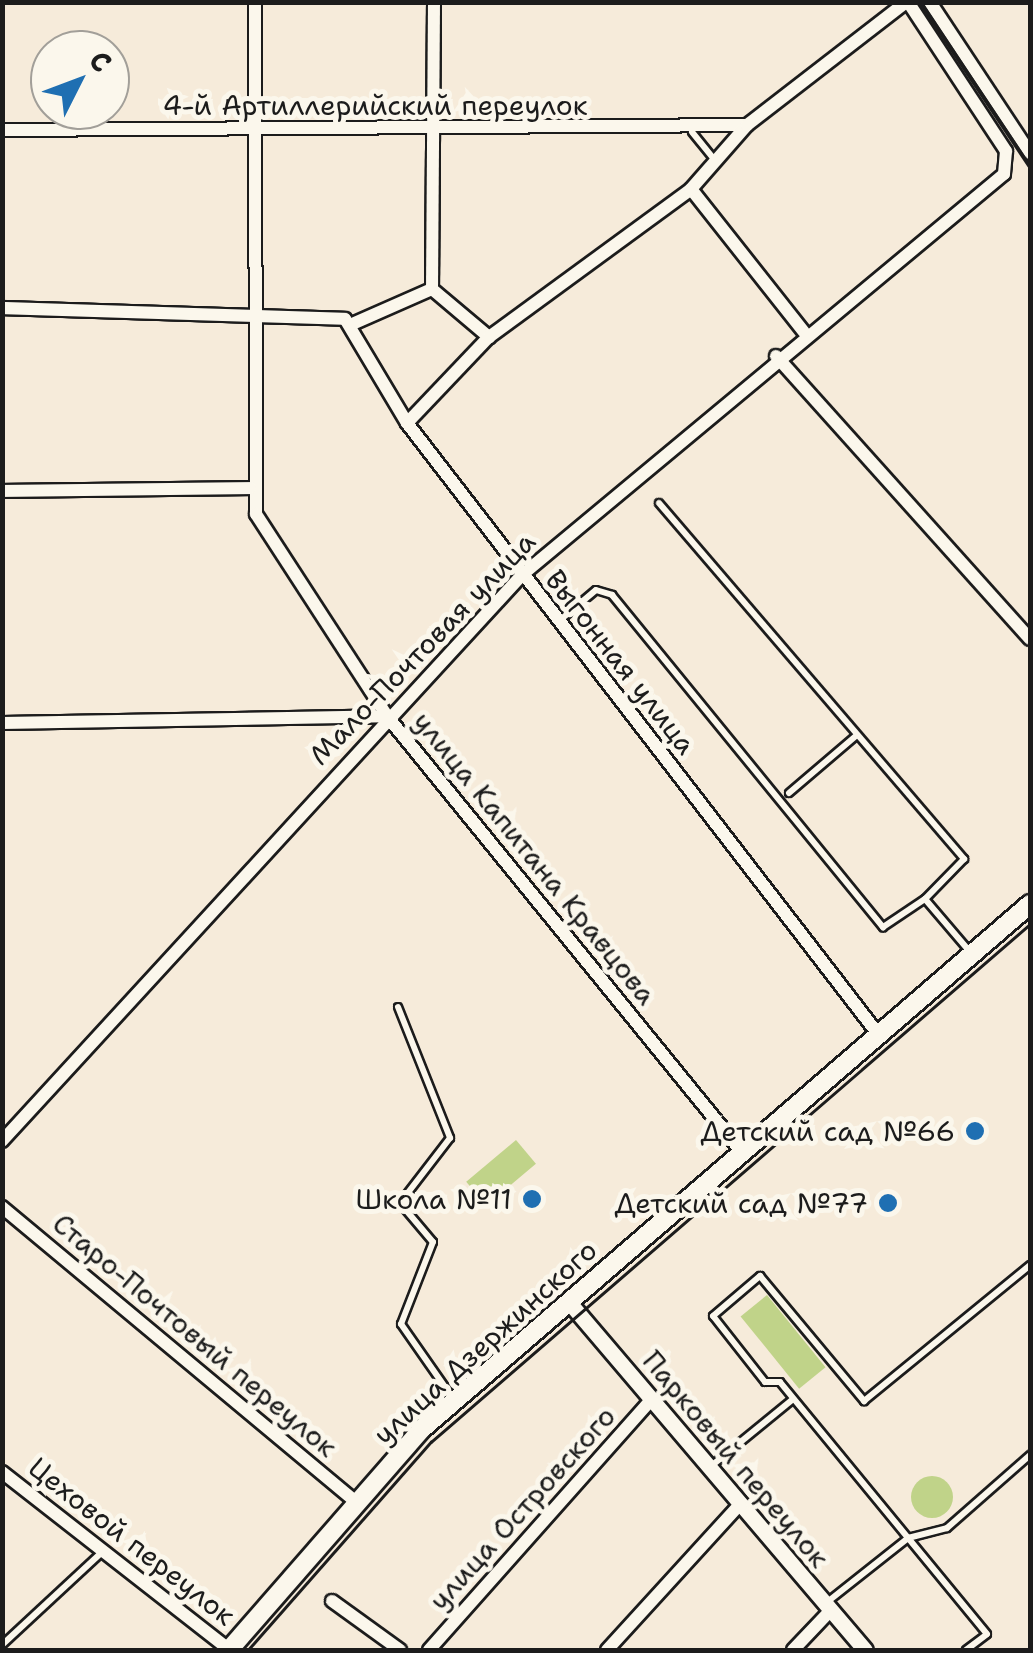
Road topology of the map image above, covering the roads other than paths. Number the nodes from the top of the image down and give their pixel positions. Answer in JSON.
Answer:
{"nodes":[{"id":1,"x":254,"y":2,"type":"edge"},
{"id":2,"x":434,"y":2,"type":"edge"},
{"id":3,"x":907,"y":2,"type":"edge"},
{"id":4,"x":944,"y":2,"type":"edge"},
{"id":5,"x":930,"y":3,"type":"edge"},
{"id":6,"x":747,"y":125,"type":"junction"},
{"id":7,"x":253,"y":129,"type":"junction"},
{"id":8,"x":433,"y":129,"type":"junction"},
{"id":9,"x":2,"y":130,"type":"edge"},
{"id":10,"x":692,"y":132,"type":"junction"},
{"id":11,"x":1030,"y":153,"type":"edge"},
{"id":12,"x":714,"y":158,"type":"junction"},
{"id":13,"x":691,"y":189,"type":"junction"},
{"id":14,"x":432,"y":289,"type":"junction"},
{"id":15,"x":2,"y":308,"type":"edge"},
{"id":16,"x":252,"y":312,"type":"junction"},
{"id":17,"x":350,"y":326,"type":"junction"},
{"id":18,"x":804,"y":332,"type":"junction"},
{"id":19,"x":489,"y":337,"type":"junction"},
{"id":20,"x":776,"y":356,"type":"junction"},
{"id":21,"x":407,"y":423,"type":"junction"},
{"id":22,"x":250,"y":488,"type":"junction"},
{"id":23,"x":2,"y":490,"type":"edge"},
{"id":24,"x":659,"y":504,"type":"dead end"},
{"id":25,"x":522,"y":574,"type":"junction"},
{"id":26,"x":558,"y":622,"type":"junction"},
{"id":27,"x":1030,"y":639,"type":"edge"},
{"id":28,"x":387,"y":716,"type":"junction"},
{"id":29,"x":2,"y":724,"type":"edge"},
{"id":30,"x":857,"y":735,"type":"junction"},
{"id":31,"x":789,"y":793,"type":"dead end"},
{"id":32,"x":925,"y":899,"type":"junction"},
{"id":33,"x":1030,"y":904,"type":"edge"},
{"id":34,"x":972,"y":954,"type":"junction"},
{"id":35,"x":398,"y":1007,"type":"dead end"},
{"id":36,"x":878,"y":1034,"type":"junction"},
{"id":37,"x":2,"y":1141,"type":"edge"},
{"id":38,"x":741,"y":1152,"type":"junction"},
{"id":39,"x":2,"y":1207,"type":"edge"},
{"id":40,"x":1030,"y":1268,"type":"edge"},
{"id":41,"x":568,"y":1301,"type":"junction"},
{"id":42,"x":652,"y":1399,"type":"junction"},
{"id":43,"x":794,"y":1399,"type":"junction"},
{"id":44,"x":454,"y":1400,"type":"junction"},
{"id":45,"x":1030,"y":1455,"type":"edge"},
{"id":46,"x":710,"y":1467,"type":"junction"},
{"id":47,"x":2,"y":1472,"type":"edge"},
{"id":48,"x":356,"y":1502,"type":"junction"},
{"id":49,"x":740,"y":1503,"type":"junction"},
{"id":50,"x":908,"y":1538,"type":"junction"},
{"id":51,"x":104,"y":1551,"type":"junction"},
{"id":52,"x":332,"y":1601,"type":"dead end"},
{"id":53,"x":828,"y":1607,"type":"junction"},
{"id":54,"x":2,"y":1645,"type":"edge"},
{"id":55,"x":230,"y":1650,"type":"edge"},
{"id":56,"x":400,"y":1650,"type":"edge"},
{"id":57,"x":429,"y":1650,"type":"edge"},
{"id":58,"x":607,"y":1650,"type":"edge"},
{"id":59,"x":793,"y":1650,"type":"edge"},
{"id":60,"x":865,"y":1650,"type":"edge"},
{"id":61,"x":966,"y":1650,"type":"edge"}],
"edges":[{"from":1,"to":7,"type":"street","name":"улица Капитана Кравцова"},
{"from":2,"to":8,"type":"street"},
{"from":3,"to":6,"type":"street"},
{"from":3,"to":18,"type":"street","name":"Мало-Почтовая улица"},
{"from":4,"to":5,"type":"street"},
{"from":5,"to":11,"type":"street"},
{"from":6,"to":10,"type":"street","name":"4-й Артиллерийский переулок"},
{"from":6,"to":12,"type":"street"},
{"from":7,"to":8,"type":"street","name":"4-й Артиллерийский переулок"},
{"from":7,"to":9,"type":"street","name":"4-й Артиллерийский переулок"},
{"from":7,"to":16,"type":"street","name":"улица Капитана Кравцова"},
{"from":8,"to":10,"type":"street","name":"4-й Артиллерийский переулок"},
{"from":8,"to":14,"type":"street"},
{"from":10,"to":12,"type":"lane"},
{"from":12,"to":13,"type":"street"},
{"from":13,"to":18,"type":"street"},
{"from":13,"to":19,"type":"street"},
{"from":14,"to":17,"type":"street"},
{"from":14,"to":19,"type":"street"},
{"from":15,"to":16,"type":"street"},
{"from":16,"to":17,"type":"street","name":"Выгонная улица"},
{"from":16,"to":22,"type":"street","name":"улица Капитана Кравцова"},
{"from":17,"to":21,"type":"street","name":"Выгонная улица"},
{"from":18,"to":20,"type":"street","name":"Мало-Почтовая улица"},
{"from":19,"to":21,"type":"street"},
{"from":20,"to":25,"type":"street","name":"Мало-Почтовая улица"},
{"from":20,"to":27,"type":"street"},
{"from":21,"to":25,"type":"street","name":"Выгонная улица"},
{"from":22,"to":23,"type":"street"},
{"from":22,"to":28,"type":"street","name":"улица Капитана Кравцова"},
{"from":24,"to":30,"type":"lane"},
{"from":25,"to":26,"type":"street","name":"Выгонная улица"},
{"from":25,"to":28,"type":"street","name":"Мало-Почтовая улица"},
{"from":26,"to":32,"type":"lane"},
{"from":26,"to":36,"type":"street","name":"Выгонная улица"},
{"from":28,"to":29,"type":"street"},
{"from":28,"to":37,"type":"street","name":"Мало-Почтовая улица"},
{"from":28,"to":38,"type":"street","name":"улица Капитана Кравцова"},
{"from":30,"to":31,"type":"lane"},
{"from":30,"to":32,"type":"lane"},
{"from":32,"to":34,"type":"lane"},
{"from":33,"to":34,"type":"main road","name":"улица Дзержинского"},
{"from":34,"to":36,"type":"main road","name":"улица Дзержинского"},
{"from":35,"to":44,"type":"lane"},
{"from":36,"to":38,"type":"main road","name":"улица Дзержинского"},
{"from":38,"to":41,"type":"main road","name":"улица Дзержинского"},
{"from":39,"to":48,"type":"street","name":"Старо-Почтовый переулок"},
{"from":40,"to":43,"type":"lane"},
{"from":41,"to":42,"type":"street","name":"Парковый переулок"},
{"from":41,"to":44,"type":"main road","name":"улица Дзержинского"},
{"from":42,"to":46,"type":"street","name":"Парковый переулок"},
{"from":42,"to":57,"type":"street","name":"улица Островского"},
{"from":43,"to":46,"type":"lane"},
{"from":43,"to":50,"type":"lane"},
{"from":44,"to":48,"type":"main road","name":"улица Дзержинского"},
{"from":45,"to":50,"type":"lane"},
{"from":46,"to":49,"type":"street","name":"Парковый переулок"},
{"from":47,"to":51,"type":"street","name":"Цеховой переулок"},
{"from":48,"to":55,"type":"main road","name":"улица Дзержинского"},
{"from":49,"to":53,"type":"street","name":"Парковый переулок"},
{"from":49,"to":58,"type":"street"},
{"from":50,"to":53,"type":"lane"},
{"from":50,"to":61,"type":"lane"},
{"from":51,"to":54,"type":"lane"},
{"from":51,"to":55,"type":"street","name":"Цеховой переулок"},
{"from":52,"to":56,"type":"street"},
{"from":53,"to":59,"type":"street"},
{"from":53,"to":60,"type":"street","name":"Парковый переулок"}]}
